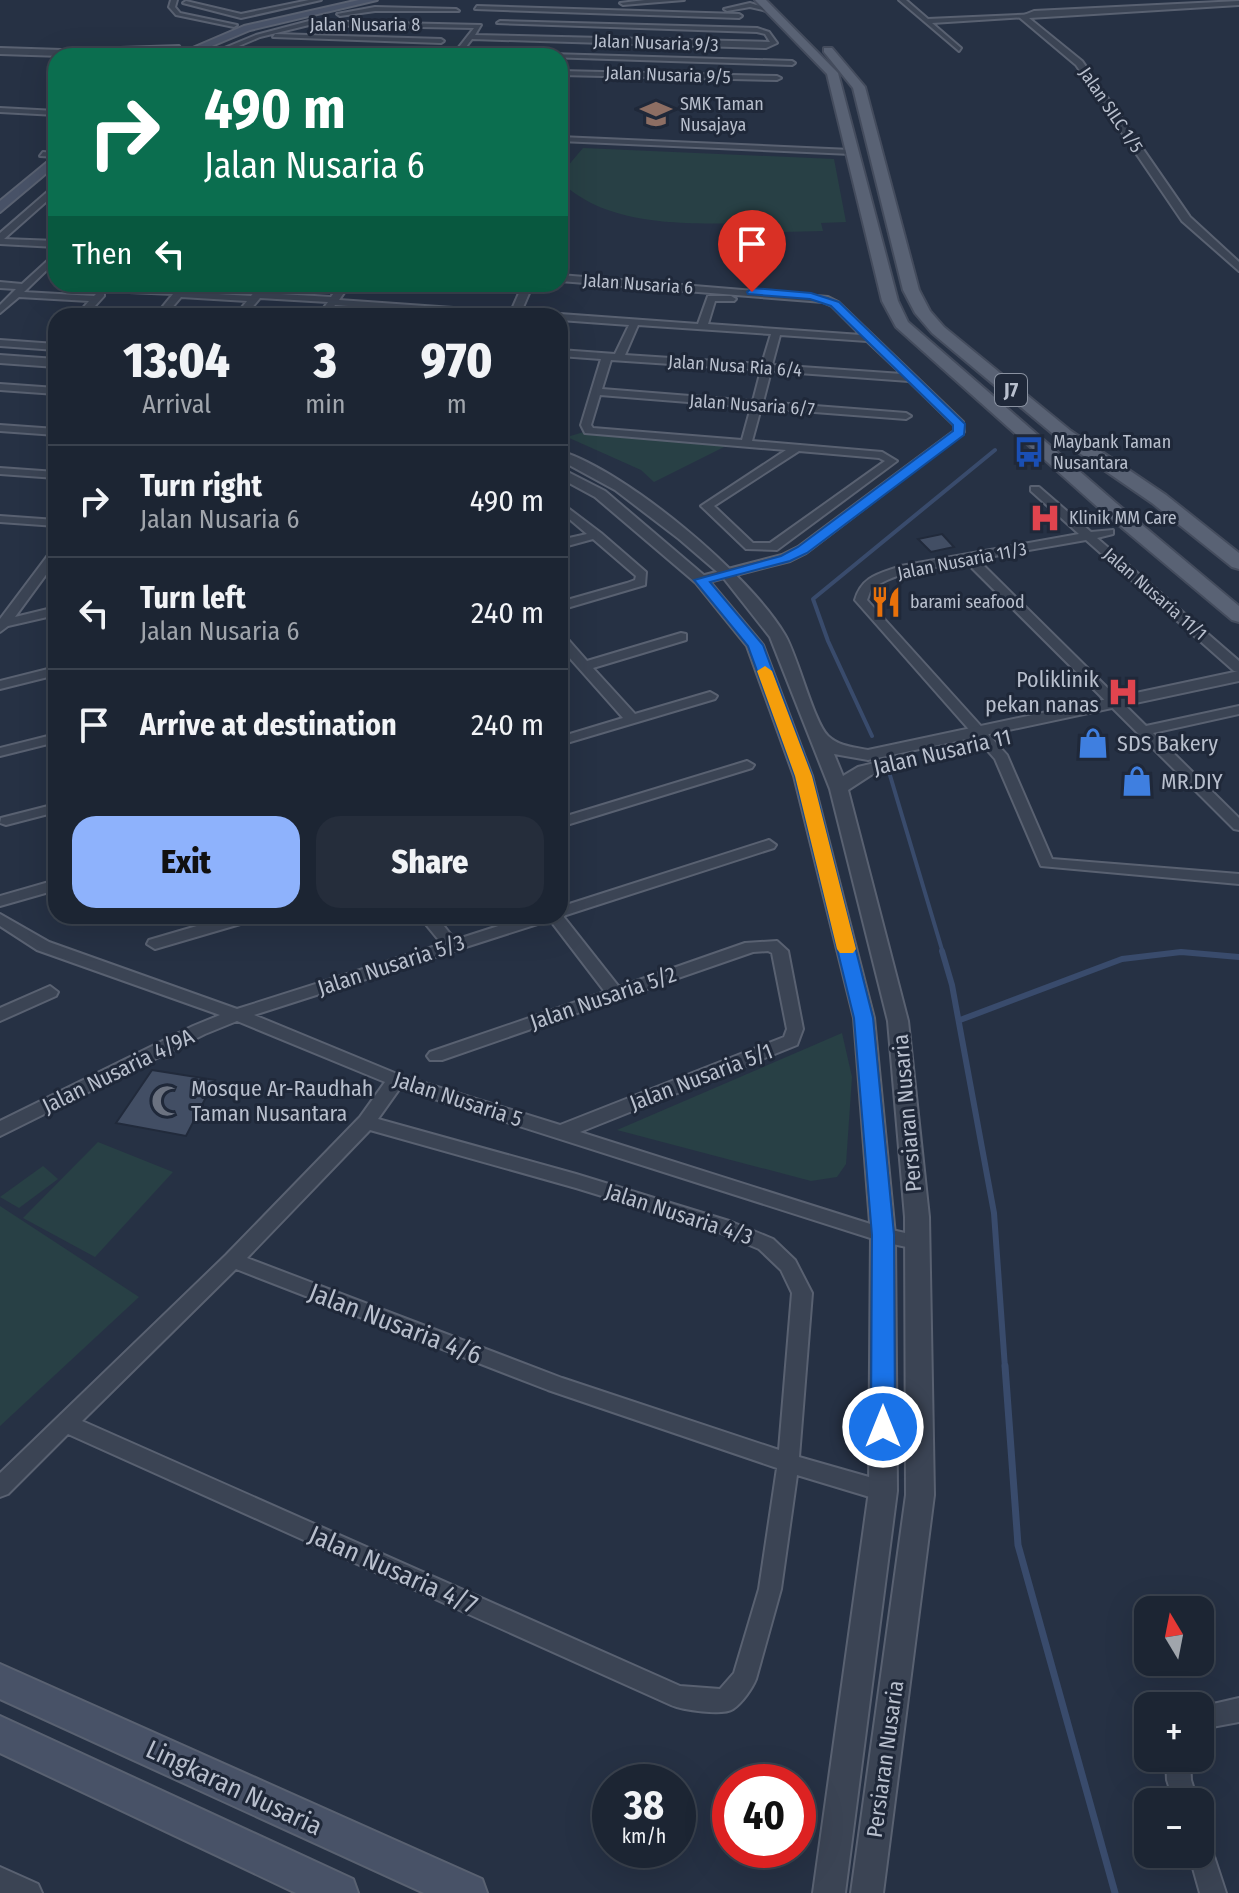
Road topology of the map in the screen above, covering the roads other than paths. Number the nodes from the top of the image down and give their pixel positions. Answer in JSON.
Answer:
{"nodes":[{"id":1,"x":174,"y":0,"type":"edge"},
{"id":2,"x":260,"y":0,"type":"edge"},
{"id":3,"x":318,"y":0,"type":"edge"},
{"id":4,"x":372,"y":0,"type":"edge"},
{"id":5,"x":473,"y":0,"type":"edge"},
{"id":6,"x":681,"y":0,"type":"edge"},
{"id":7,"x":902,"y":0,"type":"edge"},
{"id":8,"x":352,"y":1,"type":"edge"},
{"id":9,"x":654,"y":1,"type":"edge"},
{"id":10,"x":186,"y":3,"type":"dead end"},
{"id":11,"x":494,"y":3,"type":"edge"},
{"id":12,"x":731,"y":3,"type":"edge"},
{"id":13,"x":763,"y":3,"type":"edge"},
{"id":14,"x":1239,"y":5,"type":"edge"},
{"id":15,"x":287,"y":6,"type":"junction"},
{"id":16,"x":477,"y":8,"type":"junction"},
{"id":17,"x":399,"y":9,"type":"junction"},
{"id":18,"x":456,"y":11,"type":"dead end"},
{"id":19,"x":638,"y":13,"type":"junction"},
{"id":20,"x":1034,"y":13,"type":"junction"},
{"id":21,"x":340,"y":14,"type":"dead end"},
{"id":22,"x":739,"y":16,"type":"dead end"},
{"id":23,"x":1051,"y":16,"type":"junction"},
{"id":24,"x":1023,"y":17,"type":"junction"},
{"id":25,"x":964,"y":18,"type":"junction"},
{"id":26,"x":924,"y":19,"type":"junction"},
{"id":27,"x":500,"y":23,"type":"dead end"},
{"id":28,"x":238,"y":24,"type":"junction"},
{"id":29,"x":387,"y":24,"type":"junction"},
{"id":30,"x":479,"y":26,"type":"junction"},
{"id":31,"x":587,"y":26,"type":"junction"},
{"id":32,"x":635,"y":27,"type":"junction"},
{"id":33,"x":258,"y":36,"type":"junction"},
{"id":34,"x":470,"y":37,"type":"junction"},
{"id":35,"x":351,"y":39,"type":"junction"},
{"id":36,"x":581,"y":40,"type":"junction"},
{"id":37,"x":441,"y":41,"type":"dead end"},
{"id":38,"x":636,"y":42,"type":"junction"},
{"id":39,"x":187,"y":48,"type":"edge"},
{"id":40,"x":187,"y":48,"type":"edge"},
{"id":41,"x":225,"y":48,"type":"edge"},
{"id":42,"x":343,"y":48,"type":"edge"},
{"id":43,"x":461,"y":48,"type":"edge"},
{"id":44,"x":959,"y":49,"type":"dead end"},
{"id":45,"x":0,"y":51,"type":"edge"},
{"id":46,"x":48,"y":53,"type":"edge"},
{"id":47,"x":568,"y":56,"type":"edge"},
{"id":48,"x":575,"y":56,"type":"junction"},
{"id":49,"x":635,"y":58,"type":"junction"},
{"id":50,"x":688,"y":60,"type":"junction"},
{"id":51,"x":792,"y":63,"type":"dead end"},
{"id":52,"x":568,"y":67,"type":"edge"},
{"id":53,"x":568,"y":73,"type":"edge"},
{"id":54,"x":685,"y":76,"type":"junction"},
{"id":55,"x":777,"y":78,"type":"dead end"},
{"id":56,"x":0,"y":108,"type":"edge"},
{"id":57,"x":48,"y":110,"type":"edge"},
{"id":58,"x":568,"y":139,"type":"edge"},
{"id":59,"x":851,"y":152,"type":"junction"},
{"id":60,"x":48,"y":159,"type":"edge"},
{"id":61,"x":48,"y":160,"type":"edge"},
{"id":62,"x":0,"y":190,"type":"edge"},
{"id":63,"x":48,"y":196,"type":"edge"},
{"id":64,"x":0,"y":208,"type":"edge"},
{"id":65,"x":0,"y":240,"type":"edge"},
{"id":66,"x":48,"y":243,"type":"edge"},
{"id":67,"x":1239,"y":255,"type":"edge"},
{"id":68,"x":48,"y":264,"type":"edge"},
{"id":69,"x":1239,"y":268,"type":"edge"},
{"id":70,"x":568,"y":269,"type":"edge"},
{"id":71,"x":568,"y":279,"type":"edge"},
{"id":72,"x":0,"y":285,"type":"edge"},
{"id":73,"x":570,"y":288,"type":"dead end"},
{"id":74,"x":20,"y":290,"type":"junction"},
{"id":75,"x":723,"y":290,"type":"junction"},
{"id":76,"x":102,"y":292,"type":"edge"},
{"id":77,"x":180,"y":292,"type":"edge"},
{"id":78,"x":203,"y":292,"type":"edge"},
{"id":79,"x":259,"y":292,"type":"edge"},
{"id":80,"x":339,"y":292,"type":"edge"},
{"id":81,"x":255,"y":297,"type":"junction"},
{"id":82,"x":711,"y":298,"type":"junction"},
{"id":83,"x":96,"y":299,"type":"junction"},
{"id":84,"x":333,"y":301,"type":"junction"},
{"id":85,"x":807,"y":305,"type":"dead end"},
{"id":86,"x":88,"y":308,"type":"edge"},
{"id":87,"x":167,"y":308,"type":"edge"},
{"id":88,"x":246,"y":308,"type":"edge"},
{"id":89,"x":328,"y":308,"type":"edge"},
{"id":90,"x":420,"y":308,"type":"edge"},
{"id":91,"x":0,"y":310,"type":"edge"},
{"id":92,"x":568,"y":318,"type":"edge"},
{"id":93,"x":635,"y":322,"type":"junction"},
{"id":94,"x":702,"y":327,"type":"junction"},
{"id":95,"x":776,"y":332,"type":"junction"},
{"id":96,"x":869,"y":338,"type":"junction"},
{"id":97,"x":0,"y":343,"type":"edge"},
{"id":98,"x":48,"y":345,"type":"edge"},
{"id":99,"x":568,"y":354,"type":"edge"},
{"id":100,"x":613,"y":357,"type":"junction"},
{"id":101,"x":0,"y":359,"type":"edge"},
{"id":102,"x":48,"y":362,"type":"edge"},
{"id":103,"x":765,"y":368,"type":"junction"},
{"id":104,"x":0,"y":370,"type":"edge"},
{"id":105,"x":48,"y":373,"type":"edge"},
{"id":106,"x":910,"y":378,"type":"junction"},
{"id":107,"x":2,"y":389,"type":"edge"},
{"id":108,"x":48,"y":391,"type":"edge"},
{"id":109,"x":598,"y":392,"type":"junction"},
{"id":110,"x":755,"y":405,"type":"junction"},
{"id":111,"x":906,"y":416,"type":"dead end"},
{"id":112,"x":0,"y":428,"type":"edge"},
{"id":113,"x":48,"y":431,"type":"edge"},
{"id":114,"x":746,"y":445,"type":"junction"},
{"id":115,"x":797,"y":448,"type":"junction"},
{"id":116,"x":568,"y":459,"type":"edge"},
{"id":117,"x":0,"y":471,"type":"edge"},
{"id":118,"x":48,"y":474,"type":"edge"},
{"id":119,"x":568,"y":476,"type":"edge"},
{"id":120,"x":1035,"y":489,"type":"dead end"},
{"id":121,"x":1109,"y":507,"type":"junction"},
{"id":122,"x":568,"y":511,"type":"edge"},
{"id":123,"x":0,"y":519,"type":"edge"},
{"id":124,"x":48,"y":522,"type":"edge"},
{"id":125,"x":1099,"y":534,"type":"junction"},
{"id":126,"x":597,"y":535,"type":"junction"},
{"id":127,"x":568,"y":542,"type":"edge"},
{"id":128,"x":1163,"y":552,"type":"junction"},
{"id":129,"x":969,"y":558,"type":"junction"},
{"id":130,"x":1238,"y":562,"type":"edge"},
{"id":131,"x":48,"y":564,"type":"edge"},
{"id":132,"x":727,"y":573,"type":"junction"},
{"id":133,"x":701,"y":580,"type":"junction"},
{"id":134,"x":568,"y":604,"type":"edge"},
{"id":135,"x":48,"y":613,"type":"edge"},
{"id":136,"x":1239,"y":616,"type":"edge"},
{"id":137,"x":2,"y":626,"type":"edge"},
{"id":138,"x":681,"y":637,"type":"dead end"},
{"id":139,"x":568,"y":648,"type":"edge"},
{"id":140,"x":584,"y":666,"type":"junction"},
{"id":141,"x":1239,"y":668,"type":"edge"},
{"id":142,"x":48,"y":673,"type":"edge"},
{"id":143,"x":1239,"y":676,"type":"edge"},
{"id":144,"x":0,"y":685,"type":"edge"},
{"id":145,"x":1239,"y":687,"type":"edge"},
{"id":146,"x":710,"y":696,"type":"dead end"},
{"id":147,"x":1119,"y":707,"type":"junction"},
{"id":148,"x":1239,"y":710,"type":"edge"},
{"id":149,"x":632,"y":719,"type":"junction"},
{"id":150,"x":1143,"y":731,"type":"junction"},
{"id":151,"x":818,"y":737,"type":"junction"},
{"id":152,"x":982,"y":737,"type":"junction"},
{"id":153,"x":568,"y":739,"type":"edge"},
{"id":154,"x":48,"y":740,"type":"edge"},
{"id":155,"x":0,"y":752,"type":"edge"},
{"id":156,"x":747,"y":765,"type":"dead end"},
{"id":157,"x":839,"y":789,"type":"junction"},
{"id":158,"x":48,"y":810,"type":"edge"},
{"id":159,"x":6,"y":821,"type":"dead end"},
{"id":160,"x":568,"y":821,"type":"edge"},
{"id":161,"x":1239,"y":826,"type":"edge"},
{"id":162,"x":769,"y":845,"type":"dead end"},
{"id":163,"x":1239,"y":879,"type":"edge"},
{"id":164,"x":48,"y":887,"type":"edge"},
{"id":165,"x":0,"y":901,"type":"edge"},
{"id":166,"x":568,"y":909,"type":"edge"},
{"id":167,"x":0,"y":919,"type":"edge"},
{"id":168,"x":221,"y":924,"type":"edge"},
{"id":169,"x":434,"y":924,"type":"edge"},
{"id":170,"x":521,"y":924,"type":"edge"},
{"id":171,"x":561,"y":924,"type":"edge"},
{"id":172,"x":155,"y":944,"type":"dead end"},
{"id":173,"x":771,"y":945,"type":"joint"},
{"id":174,"x":452,"y":946,"type":"junction"},
{"id":175,"x":50,"y":992,"type":"dead end"},
{"id":176,"x":615,"y":993,"type":"junction"},
{"id":177,"x":0,"y":1015,"type":"edge"},
{"id":178,"x":237,"y":1015,"type":"junction"},
{"id":179,"x":436,"y":1056,"type":"dead end"},
{"id":180,"x":396,"y":1080,"type":"junction"},
{"id":181,"x":366,"y":1122,"type":"junction"},
{"id":182,"x":0,"y":1129,"type":"edge"},
{"id":183,"x":561,"y":1132,"type":"junction"},
{"id":184,"x":883,"y":1235,"type":"junction"},
{"id":185,"x":916,"y":1242,"type":"junction"},
{"id":186,"x":233,"y":1260,"type":"junction"},
{"id":187,"x":65,"y":1423,"type":"junction"},
{"id":188,"x":788,"y":1464,"type":"junction"},
{"id":189,"x":0,"y":1487,"type":"edge"},
{"id":190,"x":883,"y":1491,"type":"junction"},
{"id":191,"x":0,"y":1681,"type":"edge"},
{"id":192,"x":725,"y":1701,"type":"joint"},
{"id":193,"x":1239,"y":1710,"type":"edge"},
{"id":194,"x":1214,"y":1715,"type":"edge"},
{"id":195,"x":0,"y":1734,"type":"edge"},
{"id":196,"x":1205,"y":1868,"type":"edge"},
{"id":197,"x":0,"y":1880,"type":"edge"},
{"id":198,"x":29,"y":1893,"type":"edge"},
{"id":199,"x":339,"y":1893,"type":"edge"},
{"id":200,"x":468,"y":1893,"type":"edge"},
{"id":201,"x":829,"y":1893,"type":"edge"},
{"id":202,"x":867,"y":1893,"type":"edge"},
{"id":203,"x":1213,"y":1893,"type":"edge"}],
"edges":[{"from":1,"to":28,"type":"street"},
{"from":2,"to":15,"type":"street"},
{"from":3,"to":15,"type":"street"},
{"from":4,"to":8,"type":"main road"},
{"from":5,"to":11,"type":"street"},
{"from":5,"to":16,"type":"street"},
{"from":6,"to":9,"type":"street"},
{"from":7,"to":26,"type":"street"},
{"from":8,"to":28,"type":"main road"},
{"from":9,"to":11,"type":"street"},
{"from":9,"to":12,"type":"street"},
{"from":10,"to":28,"type":"street"},
{"from":12,"to":13,"type":"street"},
{"from":13,"to":59,"type":"main road","number":"J7"},
{"from":13,"to":130,"type":"main road","number":"J7"},
{"from":14,"to":20,"type":"street"},
{"from":14,"to":23,"type":"street"},
{"from":15,"to":28,"type":"street"},
{"from":16,"to":19,"type":"street"},
{"from":16,"to":30,"type":"street"},
{"from":17,"to":18,"type":"street"},
{"from":17,"to":21,"type":"street"},
{"from":17,"to":29,"type":"street"},
{"from":19,"to":22,"type":"street"},
{"from":19,"to":32,"type":"street"},
{"from":20,"to":24,"type":"street"},
{"from":20,"to":25,"type":"street"},
{"from":23,"to":24,"type":"street"},
{"from":23,"to":67,"type":"street","name":"Jalan SILC 1/5"},
{"from":24,"to":25,"type":"street"},
{"from":24,"to":69,"type":"street","name":"Jalan SILC 1/5"},
{"from":25,"to":26,"type":"street"},
{"from":26,"to":44,"type":"street"},
{"from":27,"to":31,"type":"street"},
{"from":28,"to":39,"type":"main road"},
{"from":28,"to":40,"type":"main road"},
{"from":29,"to":30,"type":"street","name":"Jalan Nusaria 8"},
{"from":29,"to":33,"type":"street","name":"Jalan Nusaria 8"},
{"from":30,"to":34,"type":"street"},
{"from":31,"to":32,"type":"street"},
{"from":31,"to":36,"type":"street"},
{"from":32,"to":38,"type":"street"},
{"from":32,"to":38,"type":"street","name":"Jalan Nusaria 9/3"},
{"from":33,"to":35,"type":"street"},
{"from":33,"to":41,"type":"street","name":"Jalan Nusaria 8"},
{"from":34,"to":36,"type":"street","name":"Jalan Nusaria 9/3"},
{"from":34,"to":43,"type":"street"},
{"from":35,"to":37,"type":"street"},
{"from":35,"to":42,"type":"street"},
{"from":36,"to":38,"type":"street","name":"Jalan Nusaria 9/3"},
{"from":38,"to":49,"type":"street"},
{"from":45,"to":46,"type":"street"},
{"from":47,"to":48,"type":"street"},
{"from":48,"to":49,"type":"street"},
{"from":48,"to":52,"type":"street"},
{"from":49,"to":50,"type":"street"},
{"from":50,"to":51,"type":"street"},
{"from":50,"to":54,"type":"street"},
{"from":53,"to":54,"type":"street","name":"Jalan Nusaria 9/5"},
{"from":54,"to":55,"type":"street","name":"Jalan Nusaria 9/5"},
{"from":56,"to":57,"type":"street"},
{"from":58,"to":59,"type":"street"},
{"from":59,"to":121,"type":"main road","number":"J7"},
{"from":60,"to":62,"type":"main road"},
{"from":61,"to":64,"type":"main road"},
{"from":63,"to":65,"type":"street"},
{"from":65,"to":66,"type":"street"},
{"from":68,"to":74,"type":"street"},
{"from":70,"to":75,"type":"street"},
{"from":71,"to":75,"type":"street","name":"Jalan Nusaria 6"},
{"from":72,"to":74,"type":"street"},
{"from":73,"to":82,"type":"street"},
{"from":74,"to":83,"type":"street"},
{"from":74,"to":91,"type":"street"},
{"from":75,"to":96,"type":"street","name":"Jalan Nusaria 6"},
{"from":76,"to":83,"type":"street"},
{"from":77,"to":87,"type":"street"},
{"from":78,"to":81,"type":"street"},
{"from":79,"to":81,"type":"street"},
{"from":80,"to":84,"type":"street"},
{"from":81,"to":84,"type":"street"},
{"from":81,"to":88,"type":"street"},
{"from":82,"to":85,"type":"street"},
{"from":82,"to":94,"type":"street"},
{"from":83,"to":86,"type":"street"},
{"from":84,"to":89,"type":"street"},
{"from":84,"to":90,"type":"street"},
{"from":92,"to":93,"type":"street"},
{"from":93,"to":94,"type":"street"},
{"from":93,"to":100,"type":"street"},
{"from":94,"to":95,"type":"street"},
{"from":95,"to":96,"type":"street"},
{"from":95,"to":103,"type":"street"},
{"from":96,"to":106,"type":"street","name":"Jalan Nusaria 6"},
{"from":97,"to":98,"type":"street"},
{"from":99,"to":100,"type":"street","name":"Jalan Nusa Ria 6/4"},
{"from":100,"to":103,"type":"street","name":"Jalan Nusa Ria 6/4"},
{"from":100,"to":109,"type":"street"},
{"from":101,"to":102,"type":"street"},
{"from":103,"to":106,"type":"street","name":"Jalan Nusa Ria 6/4"},
{"from":103,"to":110,"type":"street"},
{"from":104,"to":105,"type":"street"},
{"from":106,"to":132,"type":"street","name":"Jalan Nusaria 6"},
{"from":107,"to":108,"type":"street"},
{"from":109,"to":110,"type":"street","name":"Jalan Nusaria 6/7"},
{"from":109,"to":114,"type":"street"},
{"from":110,"to":111,"type":"street","name":"Jalan Nusaria 6/7"},
{"from":110,"to":114,"type":"street"},
{"from":112,"to":113,"type":"street"},
{"from":114,"to":115,"type":"street"},
{"from":115,"to":115,"type":"street"},
{"from":116,"to":132,"type":"street","name":"Persiaran Nusaria"},
{"from":117,"to":118,"type":"street"},
{"from":119,"to":133,"type":"street","name":"Persiaran Nusaria"},
{"from":120,"to":125,"type":"street","name":"Jalan Nusaria 11/1"},
{"from":121,"to":125,"type":"main road"},
{"from":121,"to":128,"type":"main road","number":"J7"},
{"from":122,"to":126,"type":"street"},
{"from":123,"to":124,"type":"street"},
{"from":125,"to":128,"type":"main road"},
{"from":125,"to":129,"type":"street","name":"Jalan Nusaria 11/3"},
{"from":125,"to":141,"type":"street","name":"Jalan Nusaria 11/1"},
{"from":126,"to":127,"type":"street"},
{"from":126,"to":134,"type":"street"},
{"from":128,"to":136,"type":"main road","number":"J7"},
{"from":129,"to":147,"type":"street"},
{"from":129,"to":152,"type":"street","name":"Jalan Nusaria 11/3"},
{"from":131,"to":137,"type":"street"},
{"from":132,"to":133,"type":"street"},
{"from":132,"to":151,"type":"street","name":"Persiaran Nusaria"},
{"from":133,"to":184,"type":"street","name":"Persiaran Nusaria"},
{"from":135,"to":137,"type":"street"},
{"from":138,"to":140,"type":"street"},
{"from":139,"to":140,"type":"street"},
{"from":140,"to":149,"type":"street"},
{"from":142,"to":144,"type":"street"},
{"from":143,"to":147,"type":"street","name":"Jalan Nusaria 11"},
{"from":145,"to":147,"type":"street","name":"Jalan Nusaria 11"},
{"from":146,"to":149,"type":"street"},
{"from":147,"to":150,"type":"street"},
{"from":147,"to":152,"type":"street","name":"Jalan Nusaria 11"},
{"from":148,"to":150,"type":"street"},
{"from":149,"to":153,"type":"street"},
{"from":150,"to":161,"type":"street"},
{"from":151,"to":152,"type":"street","name":"Jalan Nusaria 11"},
{"from":151,"to":157,"type":"street","name":"Persiaran Nusaria"},
{"from":152,"to":157,"type":"street","name":"Jalan Nusaria 11"},
{"from":152,"to":163,"type":"street"},
{"from":154,"to":155,"type":"street"},
{"from":156,"to":160,"type":"street"},
{"from":157,"to":185,"type":"street","name":"Persiaran Nusaria"},
{"from":158,"to":159,"type":"street"},
{"from":162,"to":166,"type":"street"},
{"from":164,"to":165,"type":"street"},
{"from":167,"to":178,"type":"street","name":"Jalan Nusaria 5"},
{"from":168,"to":172,"type":"street"},
{"from":169,"to":174,"type":"street"},
{"from":170,"to":174,"type":"street","name":"Jalan Nusaria 5/3"},
{"from":171,"to":176,"type":"street"},
{"from":173,"to":176,"type":"street","name":"Jalan Nusaria 5/2"},
{"from":173,"to":183,"type":"street","name":"Jalan Nusaria 5/1"},
{"from":174,"to":178,"type":"street","name":"Jalan Nusaria 5/3"},
{"from":175,"to":177,"type":"street"},
{"from":176,"to":179,"type":"street","name":"Jalan Nusaria 5/2"},
{"from":178,"to":180,"type":"street","name":"Jalan Nusaria 5"},
{"from":178,"to":182,"type":"street","name":"Jalan Nusaria 4/9A"},
{"from":180,"to":181,"type":"street"},
{"from":180,"to":183,"type":"street","name":"Jalan Nusaria 5"},
{"from":181,"to":186,"type":"street"},
{"from":181,"to":188,"type":"street","name":"Jalan Nusaria 4/3"},
{"from":183,"to":184,"type":"street","name":"Jalan Nusaria 5"},
{"from":184,"to":185,"type":"street","name":"Jalan Nusaria 5"},
{"from":184,"to":190,"type":"street","name":"Persiaran Nusaria"},
{"from":185,"to":202,"type":"street","name":"Persiaran Nusaria"},
{"from":186,"to":187,"type":"street"},
{"from":186,"to":188,"type":"street","name":"Jalan Nusaria 4/6"},
{"from":187,"to":189,"type":"street"},
{"from":187,"to":192,"type":"street","name":"Jalan Nusaria 4/7"},
{"from":188,"to":190,"type":"street","name":"Jalan Nusaria 4/6"},
{"from":188,"to":192,"type":"street","name":"Jalan Nusaria 4/3"},
{"from":190,"to":201,"type":"street","name":"Persiaran Nusaria"},
{"from":191,"to":200,"type":"main road","name":"Lingkaran Nusaria"},
{"from":193,"to":194,"type":"street"},
{"from":195,"to":199,"type":"main road"},
{"from":196,"to":203,"type":"street"},
{"from":197,"to":198,"type":"street"}]}
